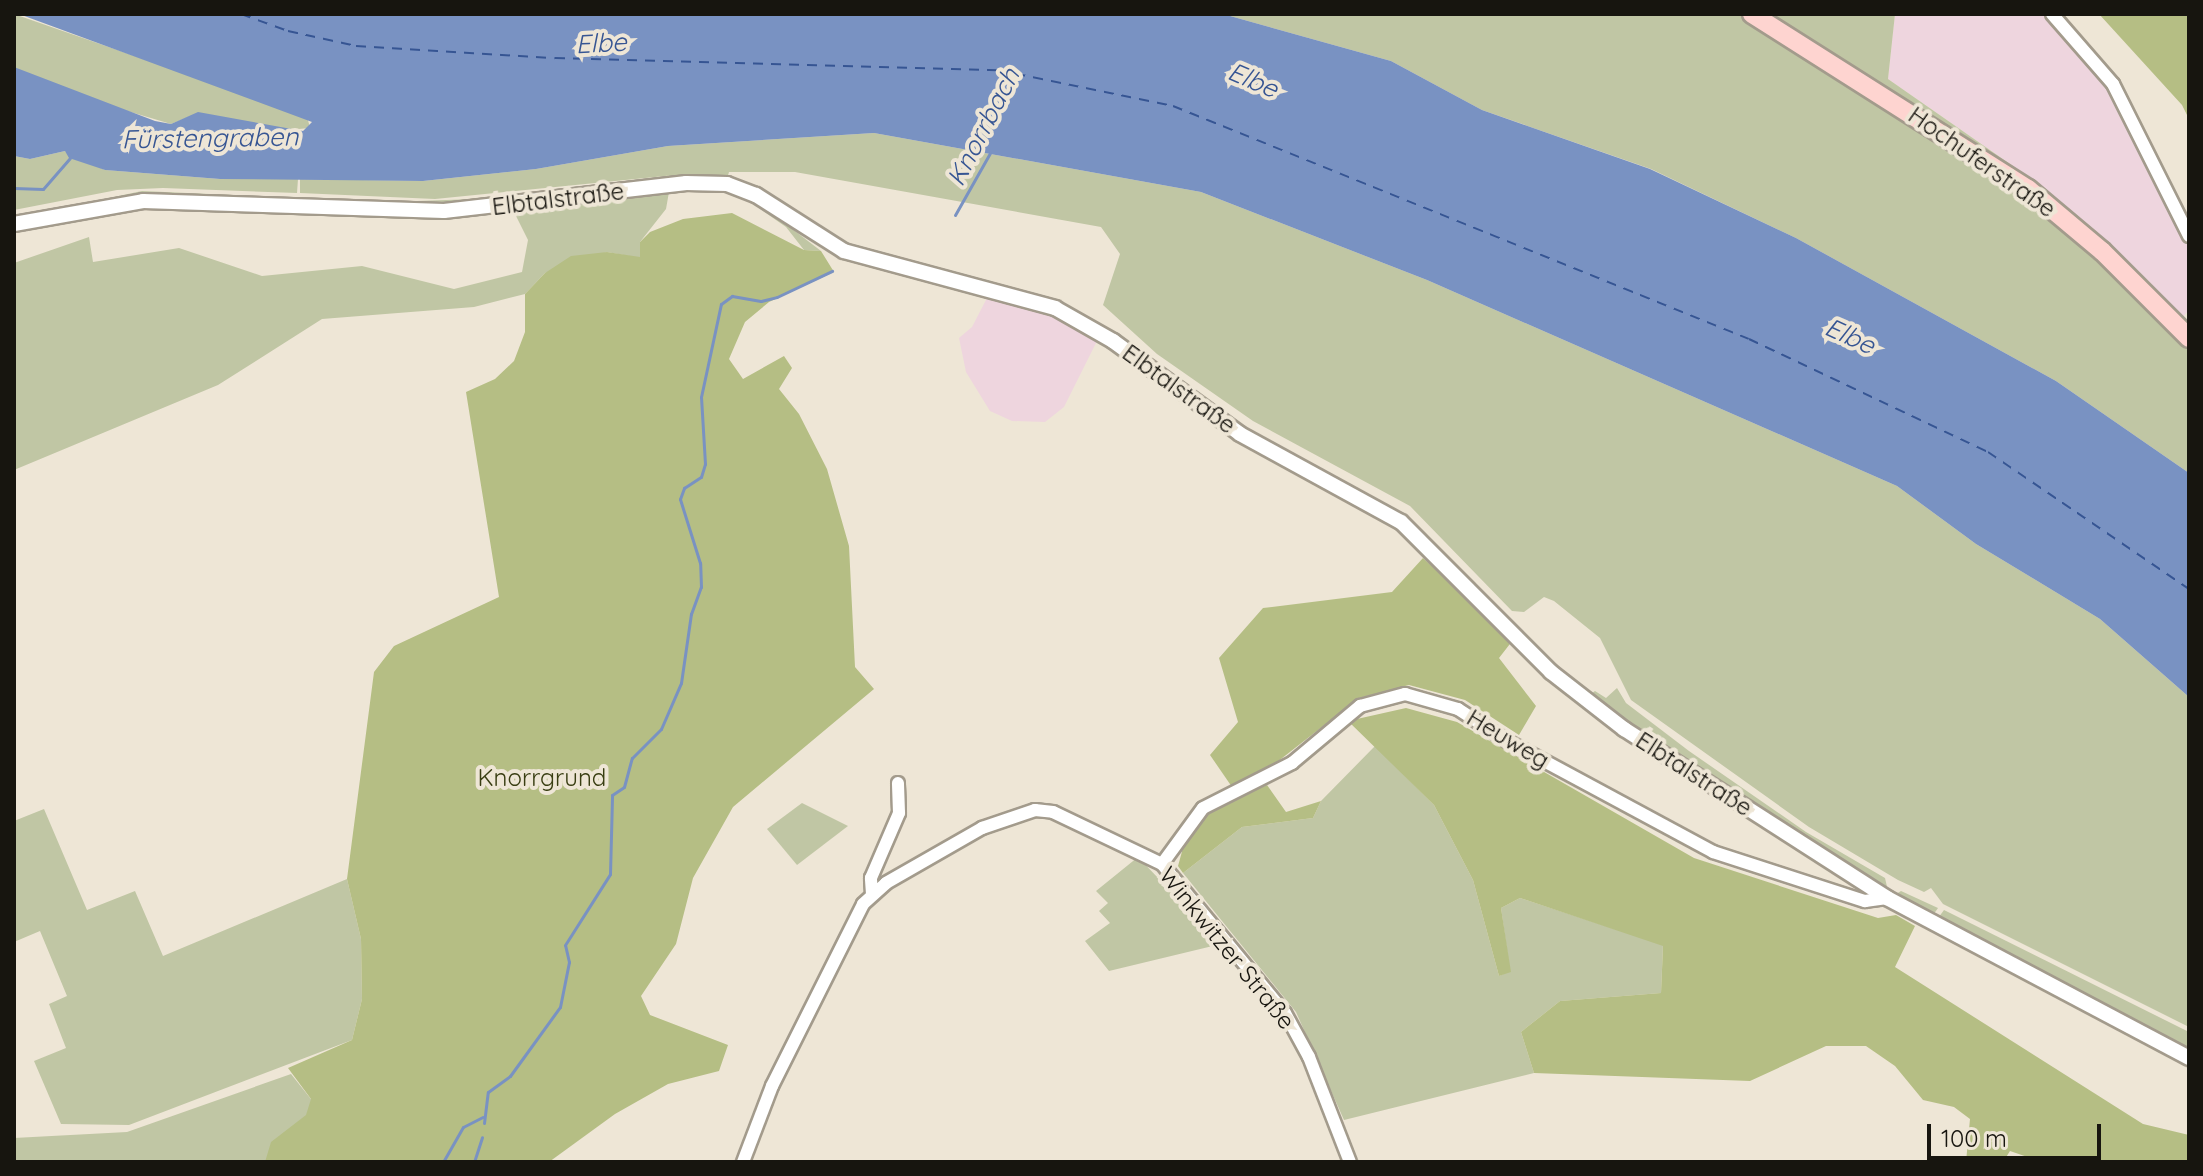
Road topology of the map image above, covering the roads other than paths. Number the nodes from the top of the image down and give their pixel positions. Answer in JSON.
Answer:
{"nodes":[{"id":1,"x":1752,"y":14,"type":"edge"},
{"id":2,"x":2052,"y":14,"type":"edge"},
{"id":3,"x":14,"y":224,"type":"edge"},
{"id":4,"x":2189,"y":236,"type":"edge"},
{"id":5,"x":2189,"y":338,"type":"edge"},
{"id":6,"x":898,"y":783,"type":"dead end"},
{"id":7,"x":1162,"y":864,"type":"junction"},
{"id":8,"x":872,"y":894,"type":"junction"},
{"id":9,"x":1887,"y":898,"type":"junction"},
{"id":10,"x":2189,"y":1058,"type":"edge"},
{"id":11,"x":743,"y":1162,"type":"edge"},
{"id":12,"x":1350,"y":1162,"type":"edge"}],
"edges":[{"from":1,"to":5,"type":"main road","name":"Hochuferstraße"},
{"from":2,"to":4,"type":"street"},
{"from":3,"to":9,"type":"street","name":"Elbtalstraße"},
{"from":6,"to":8,"type":"street"},
{"from":7,"to":8,"type":"street","name":"Winkwitzer Straße"},
{"from":7,"to":9,"type":"street","name":"Heuweg"},
{"from":7,"to":12,"type":"street","name":"Winkwitzer Straße"},
{"from":8,"to":11,"type":"street","name":"Winkwitzer Straße"},
{"from":9,"to":10,"type":"street","name":"Elbtalstraße"}]}
